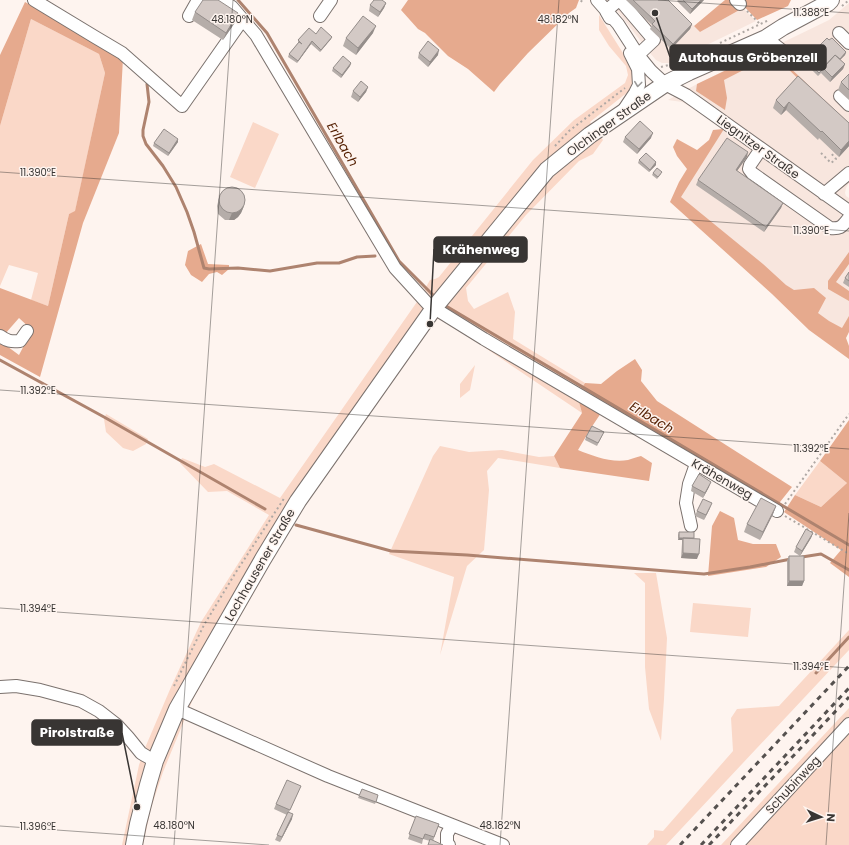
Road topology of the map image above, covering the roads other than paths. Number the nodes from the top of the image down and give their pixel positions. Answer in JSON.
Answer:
{"nodes":[{"id":1,"x":34,"y":0,"type":"edge"},
{"id":2,"x":198,"y":0,"type":"edge"},
{"id":3,"x":222,"y":0,"type":"edge"},
{"id":4,"x":331,"y":0,"type":"edge"},
{"id":5,"x":596,"y":0,"type":"edge"},
{"id":6,"x":620,"y":0,"type":"edge"},
{"id":7,"x":831,"y":0,"type":"edge"},
{"id":8,"x":606,"y":11,"type":"junction"},
{"id":9,"x":189,"y":16,"type":"dead end"},
{"id":10,"x":320,"y":16,"type":"dead end"},
{"id":11,"x":243,"y":19,"type":"junction"},
{"id":12,"x":763,"y":31,"type":"junction"},
{"id":13,"x":838,"y":33,"type":"dead end"},
{"id":14,"x":849,"y":43,"type":"edge"},
{"id":15,"x":638,"y":55,"type":"junction"},
{"id":16,"x":794,"y":60,"type":"dead end"},
{"id":17,"x":665,"y":84,"type":"junction"},
{"id":18,"x":840,"y":96,"type":"dead end"},
{"id":19,"x":849,"y":105,"type":"edge"},
{"id":20,"x":621,"y":114,"type":"junction"},
{"id":21,"x":761,"y":149,"type":"junction"},
{"id":22,"x":849,"y":173,"type":"edge"},
{"id":23,"x":824,"y":194,"type":"junction"},
{"id":24,"x":849,"y":211,"type":"edge"},
{"id":25,"x":849,"y":218,"type":"edge"},
{"id":26,"x":434,"y":308,"type":"junction"},
{"id":27,"x":27,"y":331,"type":"dead end"},
{"id":28,"x":0,"y":336,"type":"edge"},
{"id":29,"x":696,"y":464,"type":"junction"},
{"id":30,"x":780,"y":509,"type":"road end"},
{"id":31,"x":691,"y":526,"type":"dead end"},
{"id":32,"x":0,"y":687,"type":"edge"},
{"id":33,"x":177,"y":709,"type":"junction"},
{"id":34,"x":849,"y":724,"type":"edge"},
{"id":35,"x":155,"y":761,"type":"junction"},
{"id":36,"x":452,"y":825,"type":"junction"},
{"id":37,"x":134,"y":845,"type":"edge"},
{"id":38,"x":449,"y":845,"type":"edge"},
{"id":39,"x":503,"y":845,"type":"edge"},
{"id":40,"x":737,"y":845,"type":"edge"}],
"edges":[{"from":1,"to":11,"type":"street"},
{"from":2,"to":9,"type":"street"},
{"from":3,"to":11,"type":"street","name":"Krähenweg"},
{"from":4,"to":10,"type":"street"},
{"from":5,"to":8,"type":"street"},
{"from":6,"to":8,"type":"street"},
{"from":6,"to":15,"type":"street"},
{"from":7,"to":12,"type":"main road","name":"Olchinger Straße"},
{"from":8,"to":15,"type":"street","name":"Liegnitzer Straße"},
{"from":8,"to":20,"type":"street","one_way":true},
{"from":11,"to":26,"type":"street","name":"Krähenweg"},
{"from":12,"to":16,"type":"street"},
{"from":12,"to":17,"type":"main road","name":"Olchinger Straße"},
{"from":13,"to":14,"type":"street"},
{"from":15,"to":17,"type":"street","name":"Liegnitzer Straße"},
{"from":17,"to":20,"type":"main road","name":"Olchinger Straße"},
{"from":17,"to":21,"type":"street","name":"Liegnitzer Straße"},
{"from":18,"to":19,"type":"street"},
{"from":20,"to":26,"type":"main road","name":"Olchinger Straße"},
{"from":21,"to":23,"type":"street","name":"Liegnitzer Straße"},
{"from":21,"to":25,"type":"street"},
{"from":22,"to":23,"type":"street"},
{"from":23,"to":24,"type":"street","name":"Liegnitzer Straße"},
{"from":26,"to":29,"type":"street","name":"Krähenweg"},
{"from":26,"to":33,"type":"main road","name":"Lochhausener Straße"},
{"from":27,"to":28,"type":"street"},
{"from":29,"to":30,"type":"street","name":"Krähenweg"},
{"from":29,"to":31,"type":"street"},
{"from":32,"to":35,"type":"street"},
{"from":33,"to":35,"type":"main road","name":"Lochhausener Straße"},
{"from":33,"to":36,"type":"street"},
{"from":34,"to":40,"type":"street","name":"Schubinweg"},
{"from":35,"to":37,"type":"main road","name":"Lochhausener Straße"},
{"from":36,"to":38,"type":"street"},
{"from":36,"to":39,"type":"street"}]}
